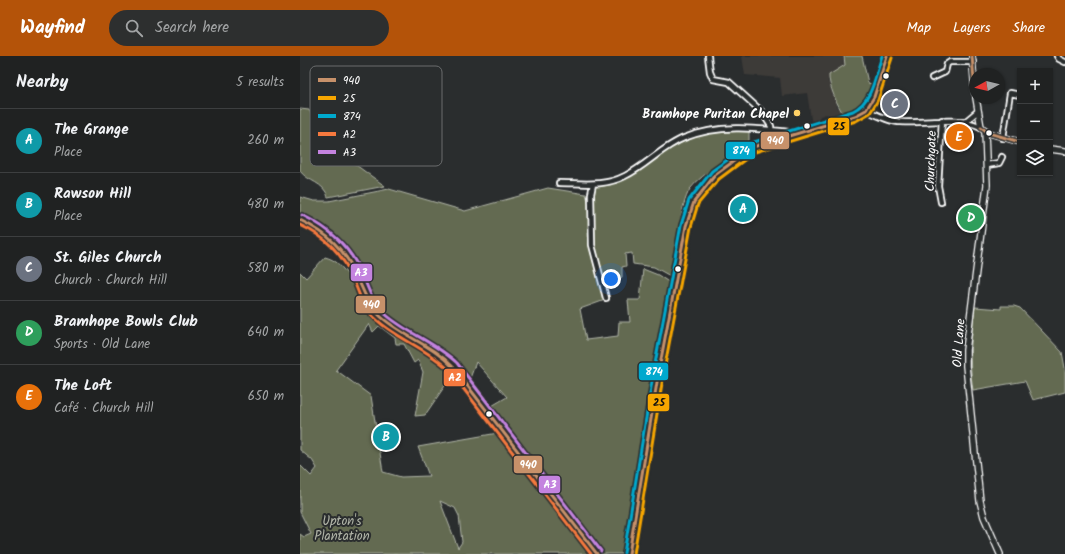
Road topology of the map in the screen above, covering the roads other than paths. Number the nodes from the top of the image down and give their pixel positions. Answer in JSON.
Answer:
{"nodes":[{"id":1,"x":708,"y":56,"type":"edge"},
{"id":2,"x":887,"y":56,"type":"edge"},
{"id":3,"x":1057,"y":56,"type":"edge"},
{"id":4,"x":973,"y":59,"type":"edge"},
{"id":5,"x":1065,"y":62,"type":"edge"},
{"id":6,"x":932,"y":78,"type":"dead end"},
{"id":7,"x":1017,"y":94,"type":"edge"},
{"id":8,"x":977,"y":104,"type":"edge"},
{"id":9,"x":866,"y":110,"type":"junction"},
{"id":10,"x":978,"y":111,"type":"junction"},
{"id":11,"x":942,"y":120,"type":"junction"},
{"id":12,"x":966,"y":121,"type":"junction"},
{"id":13,"x":983,"y":129,"type":"junction"},
{"id":14,"x":772,"y":130,"type":"junction"},
{"id":15,"x":793,"y":134,"type":"junction"},
{"id":16,"x":1003,"y":138,"type":"junction"},
{"id":17,"x":772,"y":140,"type":"junction"},
{"id":18,"x":1017,"y":141,"type":"edge"},
{"id":19,"x":1053,"y":150,"type":"edge"},
{"id":20,"x":1065,"y":152,"type":"edge"},
{"id":21,"x":1002,"y":157,"type":"dead end"},
{"id":22,"x":987,"y":165,"type":"junction"},
{"id":23,"x":559,"y":183,"type":"dead end"},
{"id":24,"x":593,"y":184,"type":"junction"},
{"id":25,"x":941,"y":202,"type":"dead end"},
{"id":26,"x":300,"y":220,"type":"edge"},
{"id":27,"x":606,"y":298,"type":"dead end"},
{"id":28,"x":597,"y":554,"type":"edge"},
{"id":29,"x":629,"y":554,"type":"edge"},
{"id":30,"x":1000,"y":554,"type":"edge"}],
"edges":[{"from":1,"to":14,"type":"street"},
{"from":2,"to":9,"type":"highway"},
{"from":3,"to":5,"type":"street"},
{"from":4,"to":6,"type":"street"},
{"from":7,"to":16,"type":"street"},
{"from":8,"to":10,"type":"street","name":"Old Lane"},
{"from":9,"to":11,"type":"street"},
{"from":9,"to":15,"type":"highway"},
{"from":10,"to":12,"type":"street"},
{"from":10,"to":13,"type":"street","name":"Old Lane"},
{"from":11,"to":12,"type":"street"},
{"from":11,"to":25,"type":"street","name":"Churchgate"},
{"from":12,"to":13,"type":"street"},
{"from":13,"to":16,"type":"street"},
{"from":13,"to":22,"type":"street","name":"Old Lane"},
{"from":14,"to":15,"type":"street"},
{"from":14,"to":17,"type":"street"},
{"from":14,"to":24,"type":"street"},
{"from":15,"to":17,"type":"highway"},
{"from":16,"to":18,"type":"street"},
{"from":17,"to":29,"type":"highway"},
{"from":19,"to":20,"type":"street"},
{"from":21,"to":22,"type":"street"},
{"from":22,"to":30,"type":"street","name":"Old Lane"},
{"from":23,"to":24,"type":"street"},
{"from":24,"to":27,"type":"street"},
{"from":26,"to":28,"type":"highway"}]}
